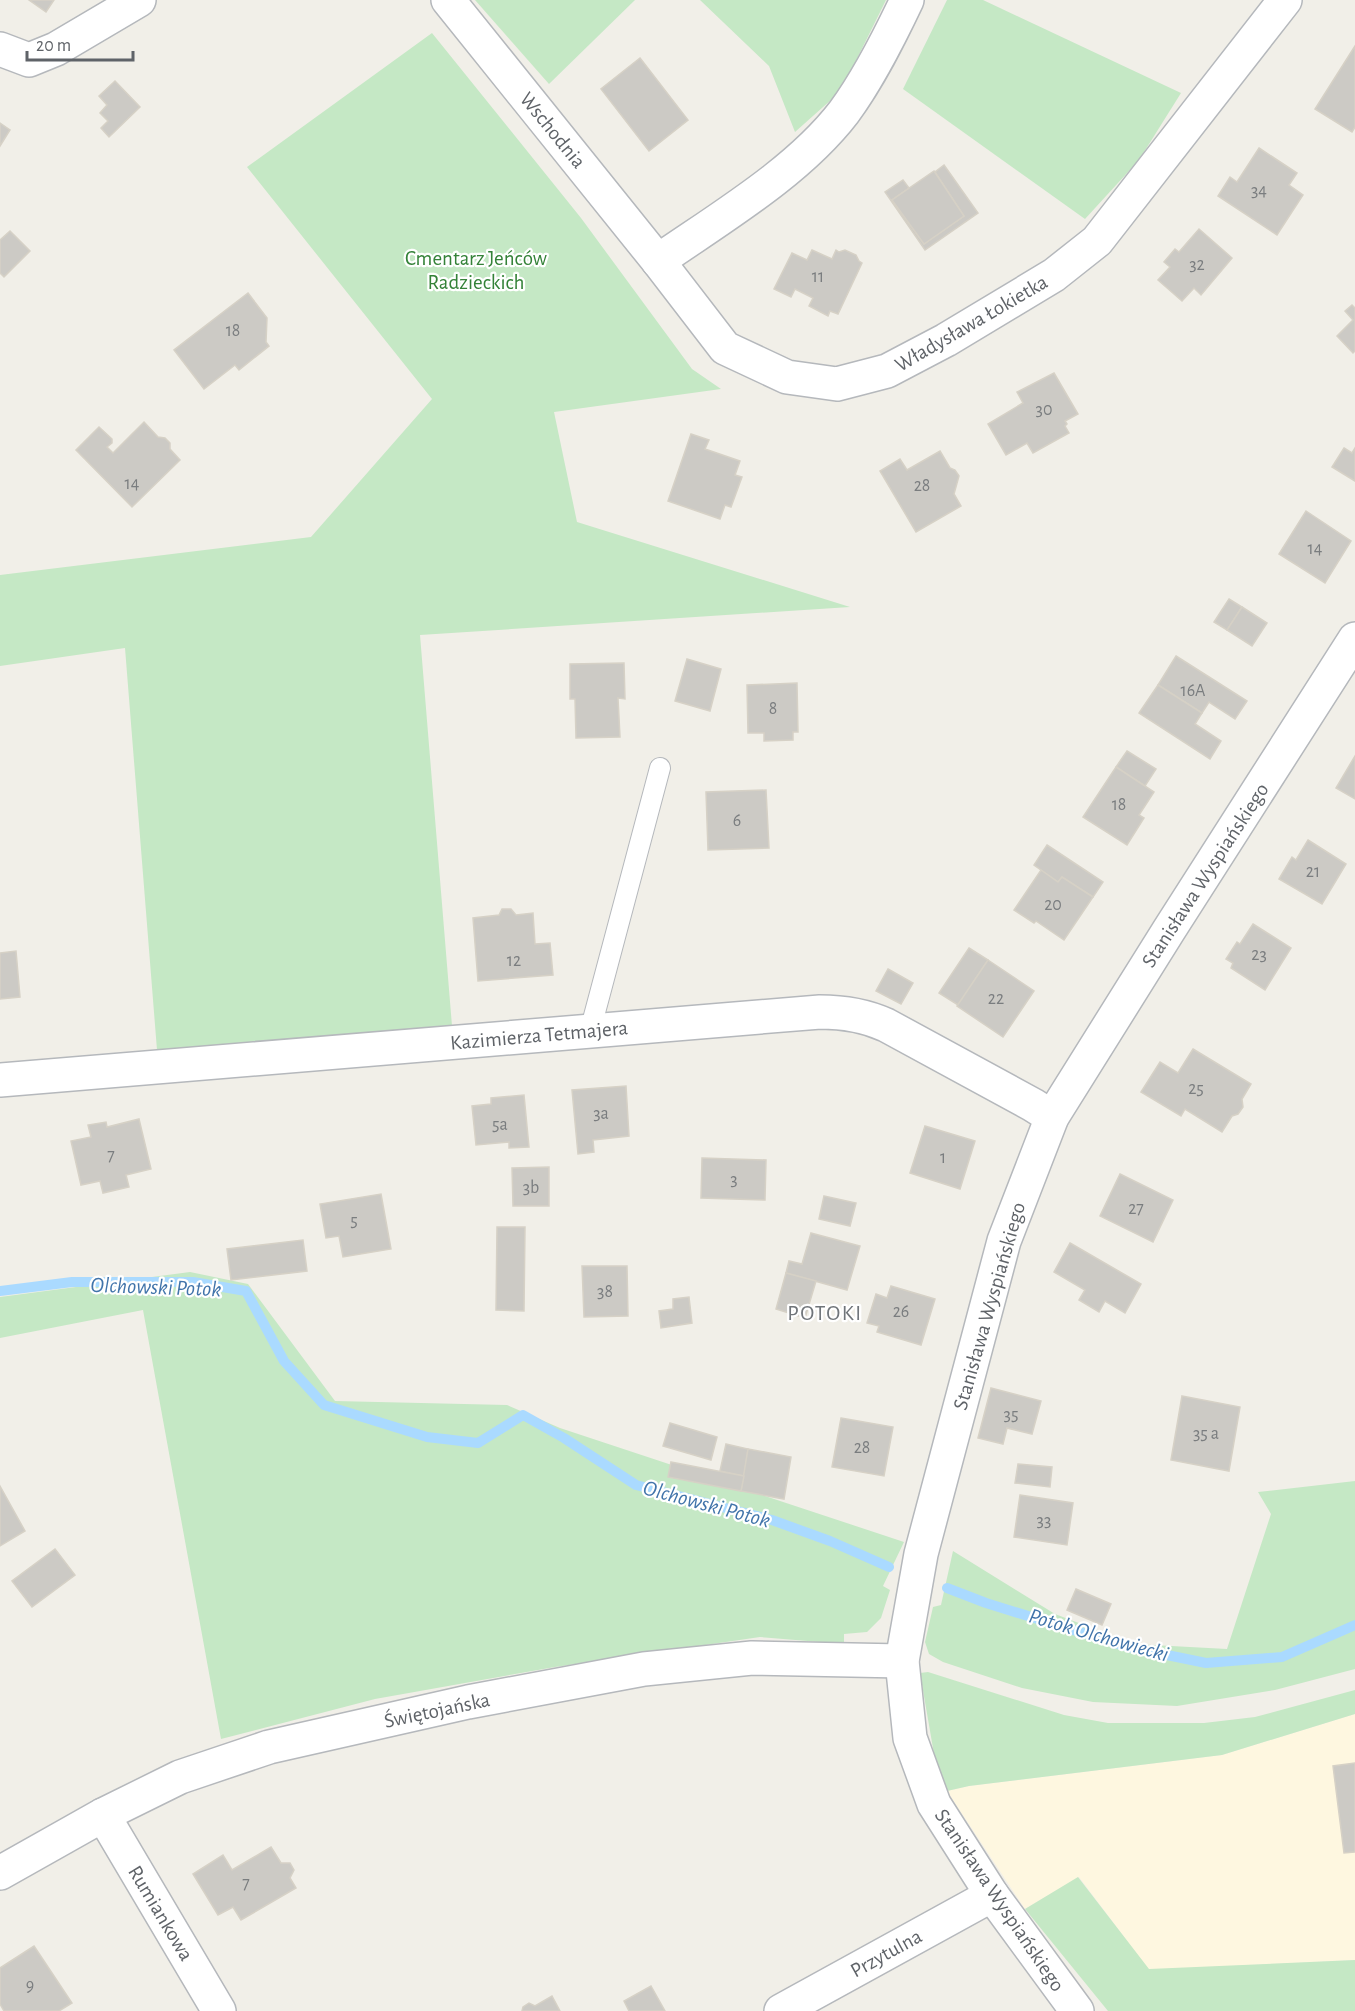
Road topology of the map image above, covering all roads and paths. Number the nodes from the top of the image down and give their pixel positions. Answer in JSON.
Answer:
{"nodes":[{"id":1,"x":139,"y":0,"type":"edge"},
{"id":2,"x":448,"y":0,"type":"edge"},
{"id":3,"x":907,"y":0,"type":"edge"},
{"id":4,"x":1285,"y":0,"type":"edge"},
{"id":5,"x":0,"y":49,"type":"edge"},
{"id":6,"x":658,"y":261,"type":"junction"},
{"id":7,"x":1355,"y":639,"type":"edge"},
{"id":8,"x":1344,"y":683,"type":"edge"},
{"id":9,"x":660,"y":768,"type":"dead end"},
{"id":10,"x":590,"y":1031,"type":"junction"},
{"id":11,"x":0,"y":1080,"type":"edge"},
{"id":12,"x":1052,"y":1118,"type":"junction"},
{"id":13,"x":902,"y":1660,"type":"junction"},
{"id":14,"x":103,"y":1815,"type":"junction"},
{"id":15,"x":0,"y":1873,"type":"edge"},
{"id":16,"x":992,"y":1895,"type":"junction"},
{"id":17,"x":219,"y":2011,"type":"edge"},
{"id":18,"x":781,"y":2011,"type":"edge"},
{"id":19,"x":1077,"y":2011,"type":"edge"}],
"edges":[{"from":1,"to":5,"type":"street"},
{"from":2,"to":6,"type":"street","name":"Wschodnia"},
{"from":3,"to":6,"type":"street"},
{"from":4,"to":6,"type":"street","name":"Władysława Łokietka"},
{"from":7,"to":8,"type":"street","name":"Stanisława Wyspiańskiego"},
{"from":8,"to":12,"type":"street","name":"Stanisława Wyspiańskiego"},
{"from":9,"to":10,"type":"lane"},
{"from":10,"to":11,"type":"street","name":"Kazimierza Tetmajera"},
{"from":10,"to":12,"type":"street","name":"Kazimierza Tetmajera"},
{"from":12,"to":13,"type":"street","name":"Stanisława Wyspiańskiego"},
{"from":13,"to":14,"type":"street","name":"Świętojańska"},
{"from":13,"to":16,"type":"street","name":"Stanisława Wyspiańskiego"},
{"from":14,"to":15,"type":"street","name":"Świętojańska"},
{"from":14,"to":17,"type":"street","name":"Rumiankowa"},
{"from":16,"to":18,"type":"street","name":"Przytulna"},
{"from":16,"to":19,"type":"street","name":"Stanisława Wyspiańskiego"}]}
